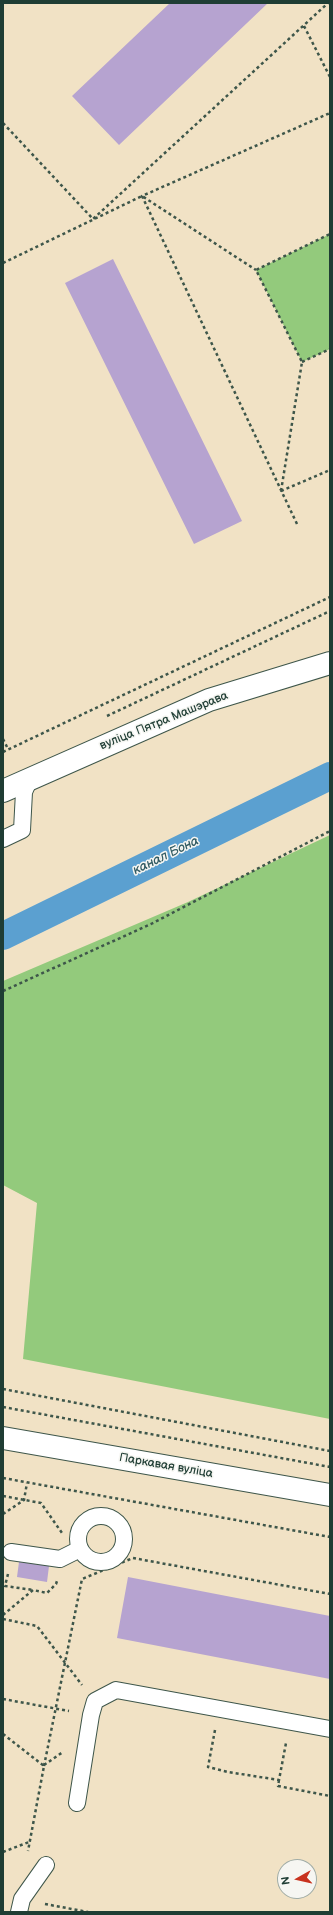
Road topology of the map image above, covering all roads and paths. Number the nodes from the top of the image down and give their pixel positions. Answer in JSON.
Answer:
{"nodes":[{"id":1,"x":328,"y":3,"type":"edge"},
{"id":2,"x":304,"y":26,"type":"junction"},
{"id":3,"x":330,"y":77,"type":"edge"},
{"id":4,"x":330,"y":114,"type":"edge"},
{"id":5,"x":3,"y":123,"type":"edge"},
{"id":6,"x":142,"y":196,"type":"junction"},
{"id":7,"x":93,"y":219,"type":"junction"},
{"id":8,"x":330,"y":234,"type":"edge"},
{"id":9,"x":3,"y":264,"type":"edge"},
{"id":10,"x":256,"y":270,"type":"junction"},
{"id":11,"x":330,"y":349,"type":"edge"},
{"id":12,"x":302,"y":362,"type":"junction"},
{"id":13,"x":330,"y":470,"type":"edge"},
{"id":14,"x":281,"y":491,"type":"junction"},
{"id":15,"x":297,"y":524,"type":"dead end"},
{"id":16,"x":330,"y":597,"type":"edge"},
{"id":17,"x":330,"y":611,"type":"edge"},
{"id":18,"x":330,"y":663,"type":"edge"},
{"id":19,"x":102,"y":718,"type":"dead end"},
{"id":20,"x":3,"y":739,"type":"edge"},
{"id":21,"x":8,"y":750,"type":"junction"},
{"id":22,"x":3,"y":752,"type":"edge"},
{"id":23,"x":30,"y":778,"type":"junction"},
{"id":24,"x":3,"y":791,"type":"edge"},
{"id":25,"x":330,"y":831,"type":"edge"},
{"id":26,"x":3,"y":839,"type":"edge"},
{"id":27,"x":3,"y":992,"type":"edge"},
{"id":28,"x":3,"y":1389,"type":"edge"},
{"id":29,"x":3,"y":1406,"type":"edge"},
{"id":30,"x":3,"y":1438,"type":"edge"},
{"id":31,"x":330,"y":1450,"type":"edge"},
{"id":32,"x":330,"y":1467,"type":"edge"},
{"id":33,"x":3,"y":1478,"type":"edge"},
{"id":34,"x":27,"y":1483,"type":"junction"},
{"id":35,"x":330,"y":1495,"type":"edge"},
{"id":36,"x":3,"y":1496,"type":"edge"},
{"id":37,"x":24,"y":1500,"type":"junction"},
{"id":38,"x":3,"y":1514,"type":"edge"},
{"id":39,"x":330,"y":1537,"type":"edge"},
{"id":40,"x":80,"y":1549,"type":"junction"},
{"id":41,"x":11,"y":1552,"type":"dead end"},
{"id":42,"x":60,"y":1559,"type":"junction"},
{"id":43,"x":82,"y":1579,"type":"junction"},
{"id":44,"x":330,"y":1594,"type":"edge"},
{"id":45,"x":3,"y":1615,"type":"edge"},
{"id":46,"x":3,"y":1619,"type":"edge"},
{"id":47,"x":65,"y":1664,"type":"junction"},
{"id":48,"x":3,"y":1699,"type":"edge"},
{"id":49,"x":93,"y":1708,"type":"junction"},
{"id":50,"x":219,"y":1708,"type":"junction"},
{"id":51,"x":56,"y":1709,"type":"junction"},
{"id":52,"x":290,"y":1721,"type":"junction"},
{"id":53,"x":330,"y":1729,"type":"edge"},
{"id":54,"x":3,"y":1734,"type":"edge"},
{"id":55,"x":44,"y":1766,"type":"junction"},
{"id":56,"x":279,"y":1780,"type":"junction"},
{"id":57,"x":330,"y":1796,"type":"edge"},
{"id":58,"x":77,"y":1803,"type":"dead end"},
{"id":59,"x":29,"y":1842,"type":"junction"},
{"id":60,"x":3,"y":1852,"type":"edge"},
{"id":61,"x":27,"y":1856,"type":"dead end"},
{"id":62,"x":46,"y":1865,"type":"dead end"},
{"id":63,"x":21,"y":1906,"type":"edge"},
{"id":64,"x":88,"y":1912,"type":"edge"}],
"edges":[{"from":1,"to":2,"type":"path"},
{"from":2,"to":3,"type":"path"},
{"from":2,"to":7,"type":"path"},
{"from":4,"to":6,"type":"path"},
{"from":5,"to":7,"type":"path"},
{"from":6,"to":7,"type":"path"},
{"from":6,"to":10,"type":"path"},
{"from":6,"to":14,"type":"path"},
{"from":7,"to":9,"type":"path"},
{"from":8,"to":10,"type":"path"},
{"from":10,"to":12,"type":"path"},
{"from":11,"to":12,"type":"path"},
{"from":12,"to":14,"type":"path"},
{"from":13,"to":14,"type":"path"},
{"from":14,"to":15,"type":"path"},
{"from":16,"to":21,"type":"path"},
{"from":17,"to":19,"type":"path"},
{"from":18,"to":23,"type":"street","name":"вуліца Пятра Машэрава"},
{"from":20,"to":21,"type":"path"},
{"from":21,"to":22,"type":"path"},
{"from":23,"to":24,"type":"street","name":"вуліца Пятра Машэрава"},
{"from":23,"to":26,"type":"lane"},
{"from":25,"to":27,"type":"path"},
{"from":28,"to":31,"type":"path"},
{"from":29,"to":32,"type":"path"},
{"from":30,"to":35,"type":"street","name":"Паркавая вуліца"},
{"from":33,"to":34,"type":"path"},
{"from":34,"to":37,"type":"path"},
{"from":34,"to":39,"type":"path"},
{"from":36,"to":37,"type":"path"},
{"from":37,"to":38,"type":"path"},
{"from":37,"to":42,"type":"path"},
{"from":40,"to":40,"type":"lane"},
{"from":40,"to":42,"type":"lane"},
{"from":41,"to":42,"type":"lane"},
{"from":42,"to":43,"type":"path"},
{"from":42,"to":45,"type":"path"},
{"from":43,"to":44,"type":"path"},
{"from":43,"to":47,"type":"path"},
{"from":46,"to":47,"type":"path"},
{"from":47,"to":49,"type":"path"},
{"from":47,"to":51,"type":"path"},
{"from":48,"to":51,"type":"path"},
{"from":49,"to":50,"type":"lane"},
{"from":49,"to":51,"type":"path"},
{"from":49,"to":58,"type":"lane"},
{"from":50,"to":52,"type":"lane"},
{"from":50,"to":56,"type":"path"},
{"from":51,"to":55,"type":"path"},
{"from":52,"to":53,"type":"lane"},
{"from":52,"to":56,"type":"path"},
{"from":54,"to":55,"type":"path"},
{"from":55,"to":59,"type":"path"},
{"from":56,"to":57,"type":"path"},
{"from":59,"to":60,"type":"path"},
{"from":59,"to":61,"type":"path"},
{"from":62,"to":63,"type":"lane"},
{"from":63,"to":64,"type":"path"}]}
